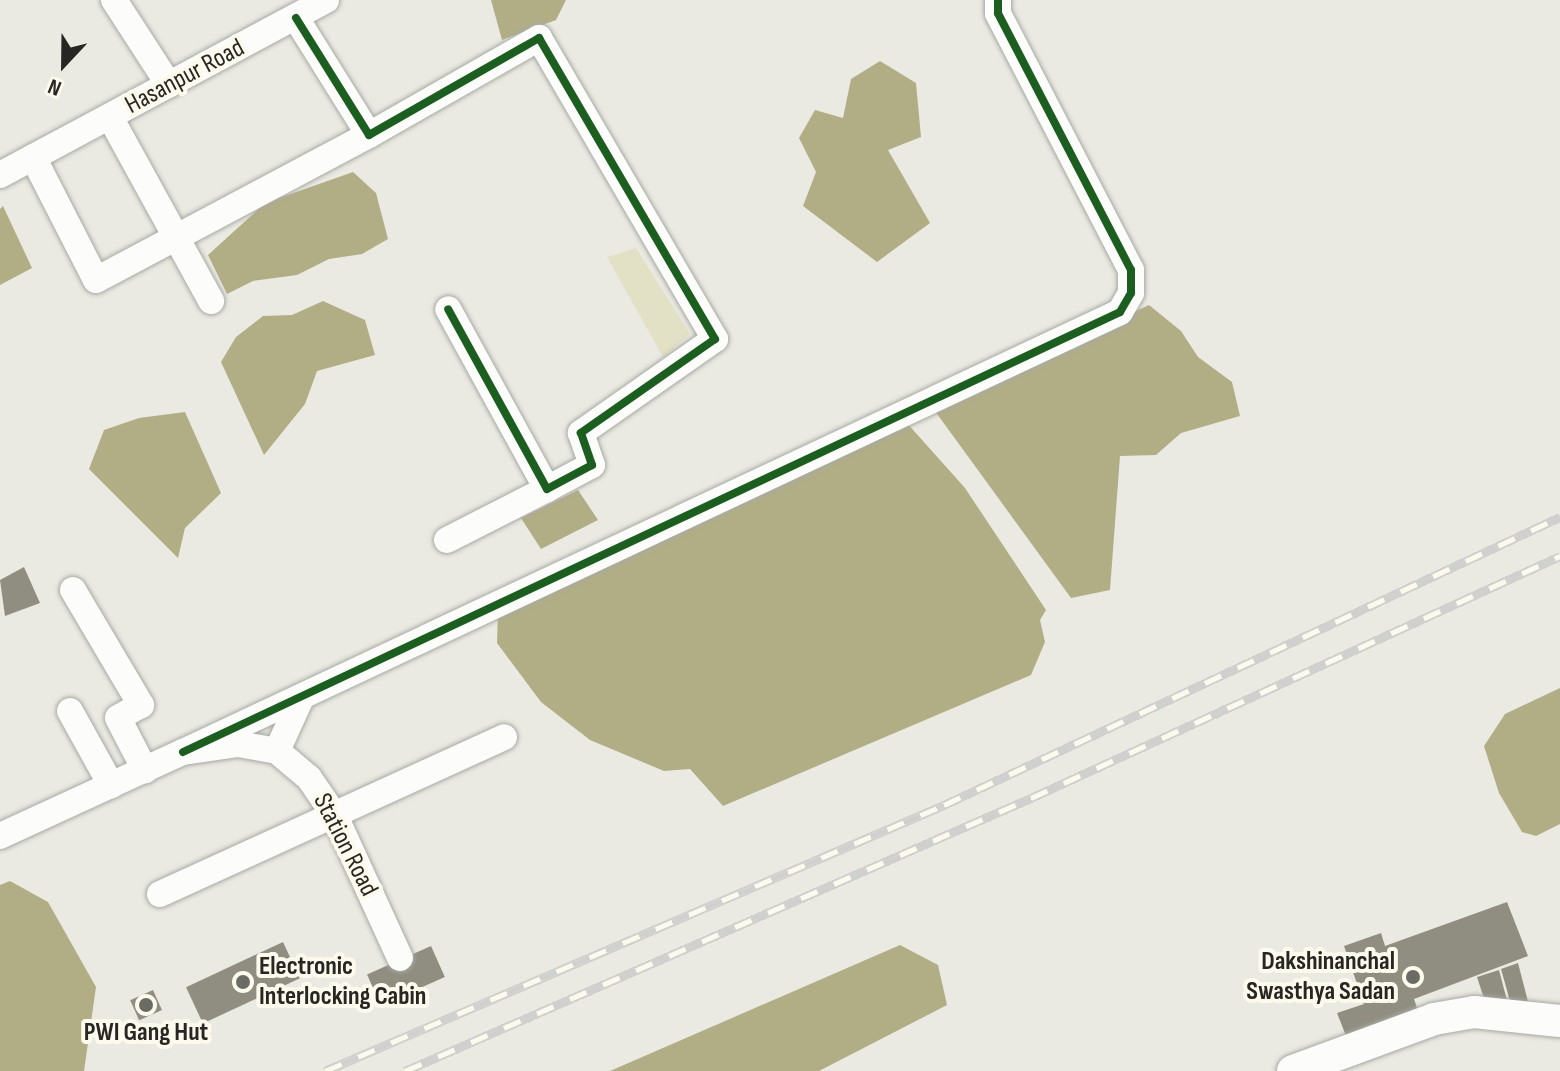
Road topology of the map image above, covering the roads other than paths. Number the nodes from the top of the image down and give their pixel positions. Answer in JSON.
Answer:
{"nodes":[{"id":1,"x":114,"y":0,"type":"edge"},
{"id":2,"x":326,"y":0,"type":"edge"},
{"id":3,"x":998,"y":0,"type":"edge"},
{"id":4,"x":296,"y":18,"type":"junction"},
{"id":5,"x":169,"y":85,"type":"junction"},
{"id":6,"x":110,"y":117,"type":"junction"},
{"id":7,"x":369,"y":135,"type":"junction"},
{"id":8,"x":33,"y":157,"type":"junction"},
{"id":9,"x":0,"y":175,"type":"edge"},
{"id":10,"x":176,"y":237,"type":"junction"},
{"id":11,"x":211,"y":301,"type":"dead end"},
{"id":12,"x":448,"y":309,"type":"dead end"},
{"id":13,"x":547,"y":489,"type":"junction"},
{"id":14,"x":447,"y":540,"type":"dead end"},
{"id":15,"x":73,"y":590,"type":"dead end"},
{"id":16,"x":302,"y":696,"type":"junction"},
{"id":17,"x":70,"y":711,"type":"dead end"},
{"id":18,"x":504,"y":737,"type":"dead end"},
{"id":19,"x":277,"y":751,"type":"junction"},
{"id":20,"x":183,"y":752,"type":"junction"},
{"id":21,"x":145,"y":770,"type":"junction"},
{"id":22,"x":111,"y":785,"type":"junction"},
{"id":23,"x":335,"y":816,"type":"junction"},
{"id":24,"x":2,"y":830,"type":"edge"},
{"id":25,"x":160,"y":894,"type":"dead end"},
{"id":26,"x":400,"y":958,"type":"dead end"},
{"id":27,"x":1560,"y":1021,"type":"edge"},
{"id":28,"x":1293,"y":1071,"type":"edge"}],
"edges":[{"from":1,"to":5,"type":"street"},
{"from":2,"to":4,"type":"street","name":"Hasanpur Road"},
{"from":3,"to":16,"type":"street"},
{"from":4,"to":5,"type":"street","name":"Hasanpur Road"},
{"from":4,"to":7,"type":"street"},
{"from":5,"to":6,"type":"street","name":"Hasanpur Road"},
{"from":6,"to":8,"type":"street","name":"Hasanpur Road"},
{"from":6,"to":10,"type":"street"},
{"from":7,"to":10,"type":"street"},
{"from":7,"to":13,"type":"street"},
{"from":8,"to":9,"type":"street","name":"Hasanpur Road"},
{"from":8,"to":10,"type":"street"},
{"from":10,"to":11,"type":"street"},
{"from":12,"to":13,"type":"street"},
{"from":13,"to":14,"type":"street"},
{"from":15,"to":21,"type":"street"},
{"from":16,"to":19,"type":"street"},
{"from":16,"to":20,"type":"street"},
{"from":17,"to":22,"type":"street"},
{"from":18,"to":23,"type":"street"},
{"from":19,"to":20,"type":"street"},
{"from":19,"to":23,"type":"street","name":"Station Road"},
{"from":20,"to":21,"type":"street"},
{"from":21,"to":22,"type":"street"},
{"from":22,"to":24,"type":"street"},
{"from":23,"to":25,"type":"street"},
{"from":23,"to":26,"type":"street","name":"Station Road"},
{"from":27,"to":28,"type":"main road"}]}
